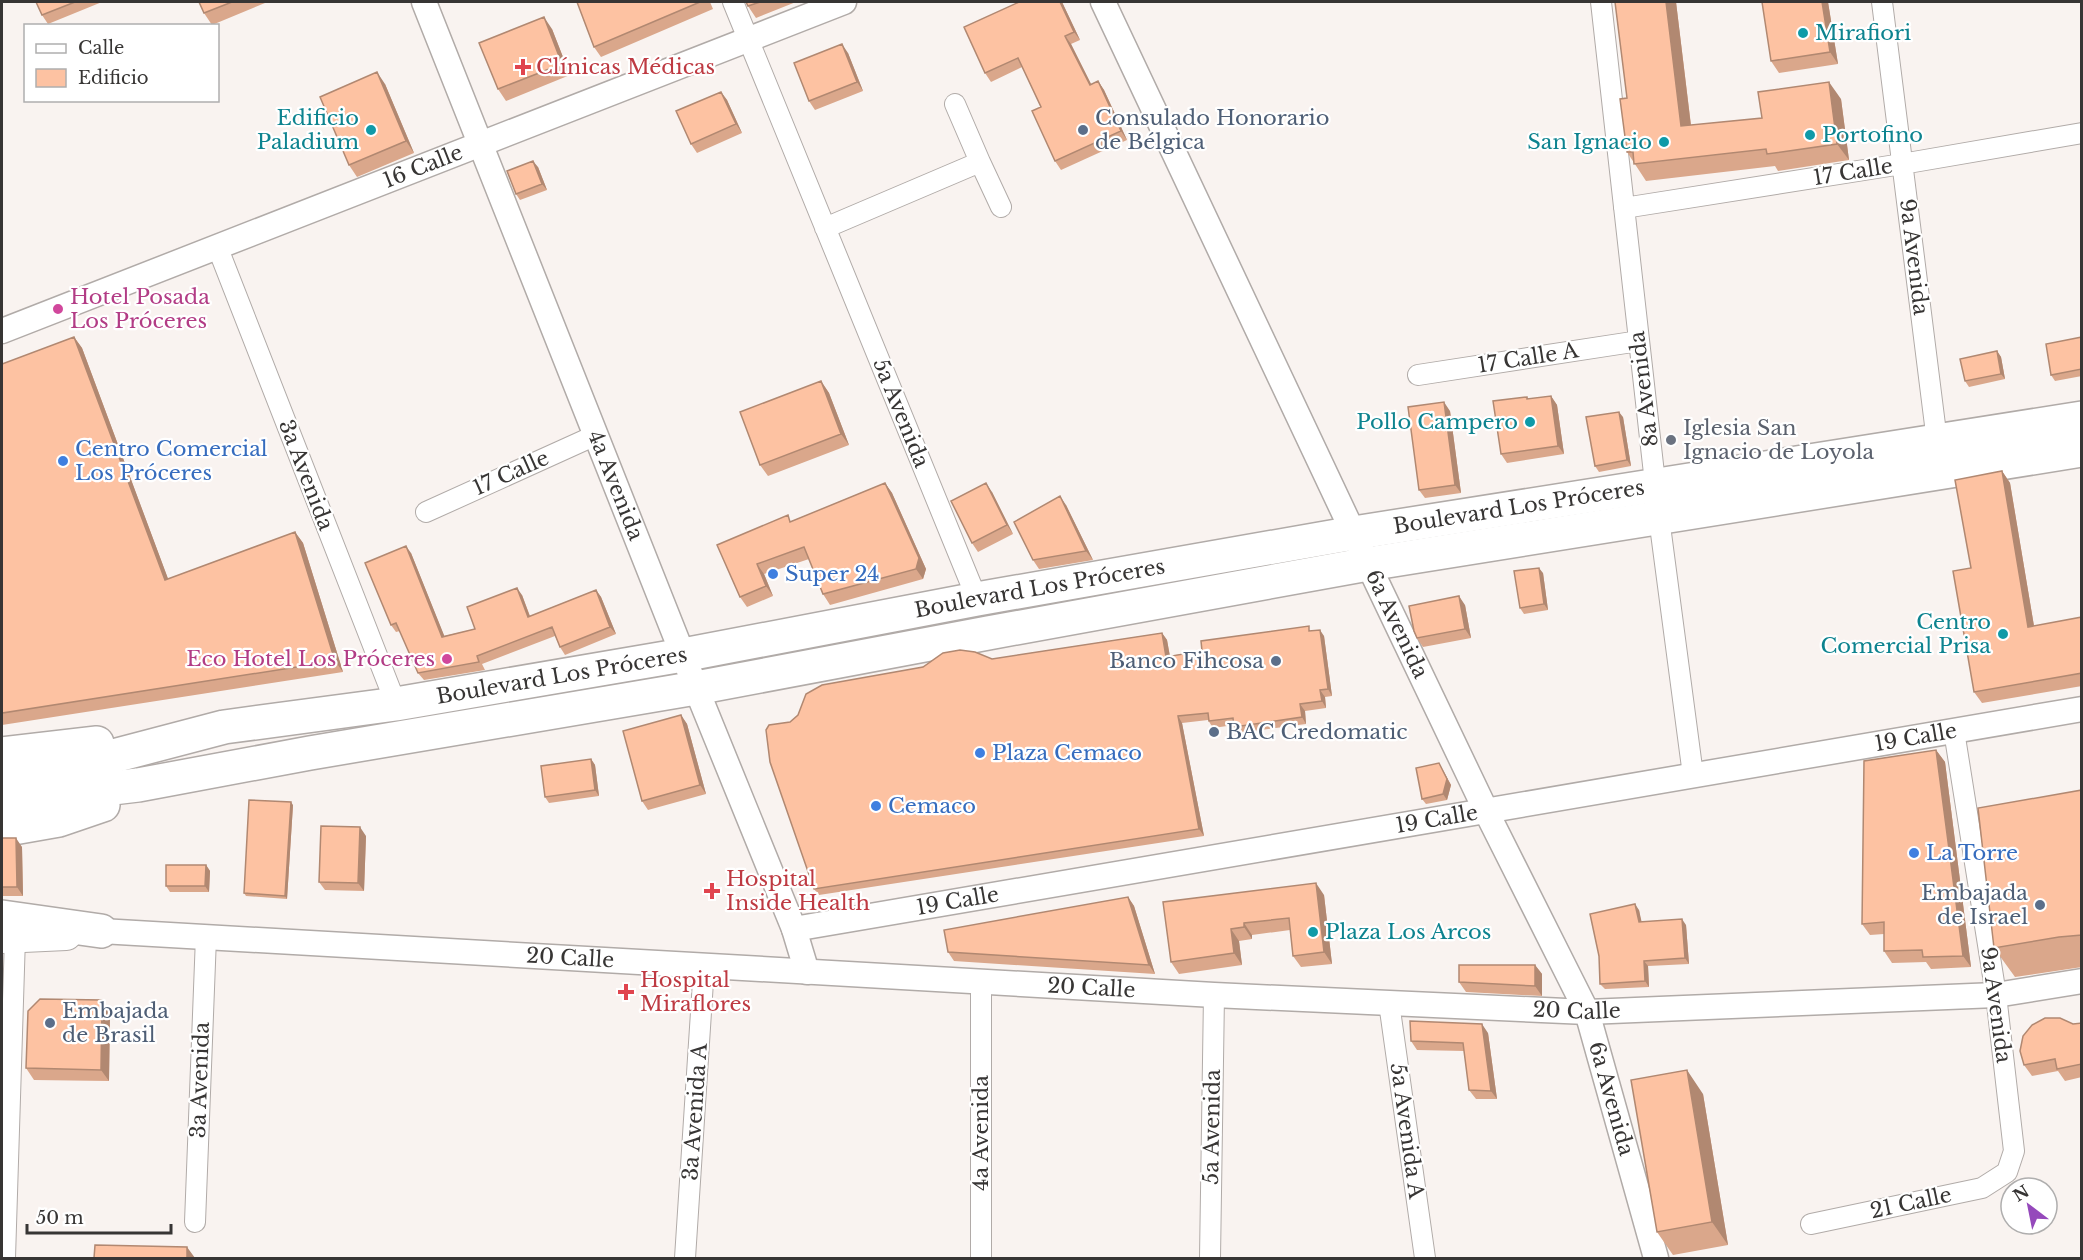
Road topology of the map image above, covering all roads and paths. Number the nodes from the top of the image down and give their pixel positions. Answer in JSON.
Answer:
{"nodes":[{"id":1,"x":424,"y":2,"type":"edge"},
{"id":2,"x":733,"y":2,"type":"edge"},
{"id":3,"x":844,"y":2,"type":"edge"},
{"id":4,"x":1103,"y":2,"type":"edge"},
{"id":5,"x":1601,"y":2,"type":"edge"},
{"id":6,"x":1882,"y":2,"type":"edge"},
{"id":7,"x":748,"y":39,"type":"junction"},
{"id":8,"x":955,"y":104,"type":"dead end"},
{"id":9,"x":2082,"y":133,"type":"edge"},
{"id":10,"x":481,"y":143,"type":"junction"},
{"id":11,"x":980,"y":162,"type":"junction"},
{"id":12,"x":1902,"y":164,"type":"junction"},
{"id":13,"x":1001,"y":207,"type":"dead end"},
{"id":14,"x":1624,"y":208,"type":"junction"},
{"id":15,"x":825,"y":228,"type":"junction"},
{"id":16,"x":217,"y":246,"type":"junction"},
{"id":17,"x":2,"y":331,"type":"edge"},
{"id":18,"x":1639,"y":341,"type":"junction"},
{"id":19,"x":1418,"y":375,"type":"dead end"},
{"id":20,"x":2082,"y":418,"type":"edge"},
{"id":21,"x":596,"y":435,"type":"junction"},
{"id":22,"x":1937,"y":441,"type":"junction"},
{"id":23,"x":2082,"y":450,"type":"edge"},
{"id":24,"x":1655,"y":486,"type":"junction"},
{"id":25,"x":426,"y":512,"type":"dead end"},
{"id":26,"x":1659,"y":518,"type":"junction"},
{"id":27,"x":1354,"y":533,"type":"junction"},
{"id":28,"x":1368,"y":564,"type":"junction"},
{"id":29,"x":977,"y":599,"type":"junction"},
{"id":30,"x":683,"y":655,"type":"junction"},
{"id":31,"x":696,"y":688,"type":"junction"},
{"id":32,"x":396,"y":704,"type":"junction"},
{"id":33,"x":2082,"y":709,"type":"edge"},
{"id":34,"x":224,"y":727,"type":"junction"},
{"id":35,"x":1954,"y":731,"type":"junction"},
{"id":36,"x":2,"y":753,"type":"edge"},
{"id":37,"x":1693,"y":775,"type":"junction"},
{"id":38,"x":2,"y":780,"type":"edge"},
{"id":39,"x":138,"y":785,"type":"junction"},
{"id":40,"x":2,"y":807,"type":"edge"},
{"id":41,"x":1486,"y":811,"type":"junction"},
{"id":42,"x":2,"y":830,"type":"edge"},
{"id":43,"x":794,"y":929,"type":"junction"},
{"id":44,"x":6,"y":931,"type":"edge"},
{"id":45,"x":101,"y":931,"type":"joint"},
{"id":46,"x":206,"y":937,"type":"junction"},
{"id":47,"x":704,"y":966,"type":"junction"},
{"id":48,"x":807,"y":972,"type":"junction"},
{"id":49,"x":2082,"y":981,"type":"edge"},
{"id":50,"x":981,"y":982,"type":"junction"},
{"id":51,"x":2053,"y":986,"type":"junction"},
{"id":52,"x":1214,"y":995,"type":"junction"},
{"id":53,"x":1996,"y":995,"type":"junction"},
{"id":54,"x":2082,"y":999,"type":"edge"},
{"id":55,"x":1389,"y":1003,"type":"junction"},
{"id":56,"x":1587,"y":1012,"type":"junction"},
{"id":57,"x":2007,"y":1172,"type":"joint"},
{"id":58,"x":195,"y":1222,"type":"dead end"},
{"id":59,"x":1811,"y":1224,"type":"dead end"},
{"id":60,"x":6,"y":1258,"type":"edge"},
{"id":61,"x":686,"y":1258,"type":"edge"},
{"id":62,"x":981,"y":1258,"type":"edge"},
{"id":63,"x":1210,"y":1258,"type":"edge"},
{"id":64,"x":1425,"y":1258,"type":"edge"},
{"id":65,"x":1656,"y":1258,"type":"edge"}],
"edges":[{"from":1,"to":10,"type":"street","name":"4a Avenida"},
{"from":2,"to":7,"type":"street","name":"5a Avenida"},
{"from":3,"to":7,"type":"street","name":"16 Calle"},
{"from":4,"to":27,"type":"street","name":"6a Avenida"},
{"from":5,"to":14,"type":"street","name":"8a Avenida"},
{"from":6,"to":12,"type":"street","name":"9a Avenida"},
{"from":7,"to":10,"type":"street","name":"16 Calle"},
{"from":7,"to":15,"type":"street","name":"5a Avenida"},
{"from":8,"to":11,"type":"street"},
{"from":9,"to":12,"type":"street","name":"17 Calle"},
{"from":10,"to":16,"type":"street","name":"16 Calle"},
{"from":10,"to":21,"type":"street","name":"4a Avenida"},
{"from":11,"to":13,"type":"street"},
{"from":11,"to":15,"type":"street"},
{"from":12,"to":14,"type":"street","name":"17 Calle"},
{"from":12,"to":22,"type":"street","name":"9a Avenida"},
{"from":14,"to":18,"type":"street","name":"8a Avenida"},
{"from":15,"to":29,"type":"street","name":"5a Avenida"},
{"from":16,"to":17,"type":"street","name":"16 Calle"},
{"from":16,"to":32,"type":"street","name":"3a Avenida"},
{"from":18,"to":19,"type":"street","name":"17 Calle A"},
{"from":18,"to":24,"type":"street","name":"8a Avenida"},
{"from":20,"to":22,"type":"highway","name":"Boulevard Los Próceres"},
{"from":21,"to":25,"type":"street","name":"17 Calle"},
{"from":21,"to":30,"type":"street","name":"4a Avenida"},
{"from":22,"to":24,"type":"highway","name":"Boulevard Los Próceres"},
{"from":23,"to":26,"type":"highway","name":"Boulevard Los Próceres"},
{"from":24,"to":26,"type":"street","name":"8a Avenida"},
{"from":24,"to":27,"type":"highway","name":"Boulevard Los Próceres"},
{"from":26,"to":28,"type":"highway","name":"Boulevard Los Próceres"},
{"from":26,"to":37,"type":"street","name":"8a Avenida"},
{"from":27,"to":28,"type":"street","name":"6a Avenida"},
{"from":27,"to":29,"type":"highway","name":"Boulevard Los Próceres"},
{"from":28,"to":31,"type":"highway","name":"Boulevard Los Próceres"},
{"from":28,"to":41,"type":"street","name":"6a Avenida"},
{"from":29,"to":30,"type":"highway","name":"Boulevard Los Próceres"},
{"from":30,"to":31,"type":"street","name":"4a Avenida"},
{"from":30,"to":32,"type":"highway","name":"Boulevard Los Próceres"},
{"from":31,"to":39,"type":"highway","name":"Boulevard Los Próceres"},
{"from":31,"to":43,"type":"street","name":"4a Avenida"},
{"from":32,"to":34,"type":"highway","name":"Boulevard Los Próceres"},
{"from":33,"to":35,"type":"street","name":"19 Calle"},
{"from":34,"to":36,"type":"highway"},
{"from":34,"to":38,"type":"highway","name":"Boulevard Los Próceres"},
{"from":35,"to":37,"type":"street","name":"19 Calle"},
{"from":35,"to":53,"type":"street","name":"9a Avenida"},
{"from":37,"to":41,"type":"street","name":"19 Calle"},
{"from":39,"to":40,"type":"highway","name":"Boulevard Los Próceres"},
{"from":39,"to":42,"type":"highway"},
{"from":41,"to":43,"type":"street","name":"19 Calle"},
{"from":41,"to":56,"type":"street","name":"6a Avenida"},
{"from":43,"to":48,"type":"street","name":"4a Avenida"},
{"from":44,"to":45,"type":"highway"},
{"from":44,"to":60,"type":"street"},
{"from":45,"to":46,"type":"street","name":"20 Calle"},
{"from":46,"to":47,"type":"street","name":"20 Calle"},
{"from":46,"to":58,"type":"street","name":"3a Avenida"},
{"from":47,"to":48,"type":"street","name":"20 Calle"},
{"from":47,"to":61,"type":"street","name":"3a Avenida A"},
{"from":48,"to":50,"type":"street","name":"20 Calle"},
{"from":49,"to":51,"type":"street","name":"20 Calle"},
{"from":50,"to":52,"type":"street","name":"20 Calle"},
{"from":50,"to":62,"type":"street","name":"4a Avenida"},
{"from":51,"to":53,"type":"street","name":"20 Calle"},
{"from":51,"to":54,"type":"street"},
{"from":52,"to":55,"type":"street","name":"20 Calle"},
{"from":52,"to":63,"type":"street","name":"5a Avenida"},
{"from":53,"to":56,"type":"street","name":"20 Calle"},
{"from":53,"to":57,"type":"street","name":"9a Avenida"},
{"from":55,"to":56,"type":"street","name":"20 Calle"},
{"from":55,"to":64,"type":"street","name":"5a Avenida A"},
{"from":56,"to":65,"type":"street","name":"6a Avenida"},
{"from":57,"to":59,"type":"street","name":"21 Calle"}]}
